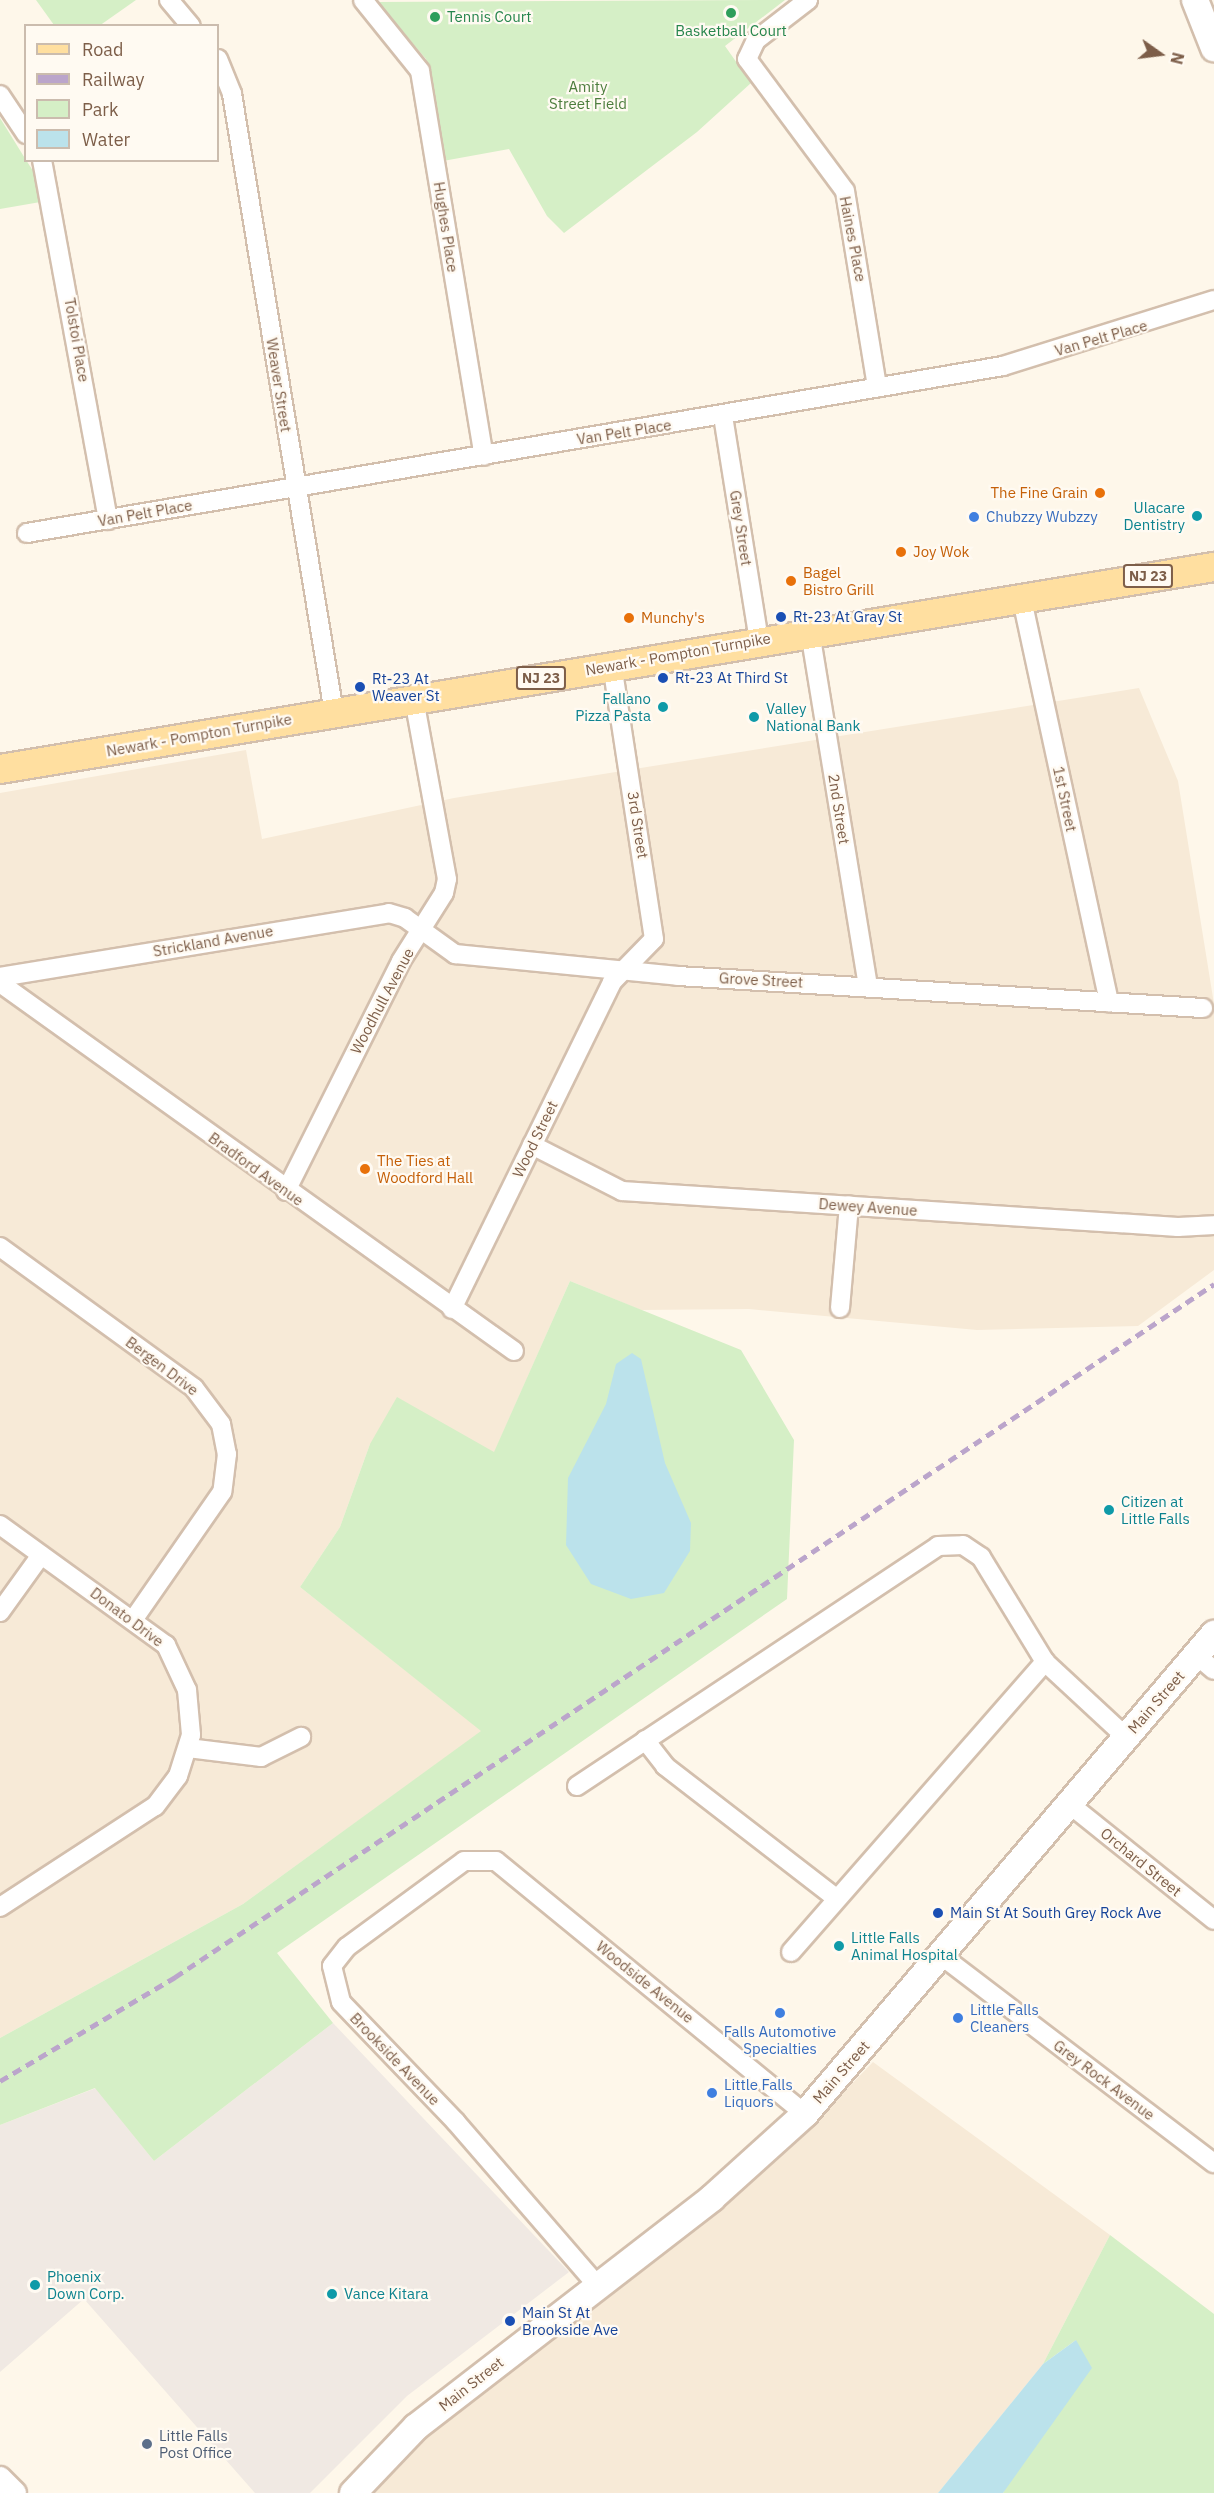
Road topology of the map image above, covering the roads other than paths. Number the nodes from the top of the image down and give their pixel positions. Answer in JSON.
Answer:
{"nodes":[{"id":1,"x":169,"y":0,"type":"edge"},
{"id":2,"x":808,"y":0,"type":"edge"},
{"id":3,"x":1195,"y":0,"type":"edge"},
{"id":4,"x":368,"y":8,"type":"edge"},
{"id":5,"x":189,"y":24,"type":"edge"},
{"id":6,"x":1214,"y":48,"type":"edge"},
{"id":7,"x":219,"y":62,"type":"edge"},
{"id":8,"x":0,"y":95,"type":"edge"},
{"id":9,"x":24,"y":131,"type":"edge"},
{"id":10,"x":42,"y":162,"type":"edge"},
{"id":11,"x":1214,"y":300,"type":"edge"},
{"id":12,"x":877,"y":387,"type":"junction"},
{"id":13,"x":723,"y":416,"type":"junction"},
{"id":14,"x":484,"y":456,"type":"junction"},
{"id":15,"x":296,"y":487,"type":"junction"},
{"id":16,"x":108,"y":520,"type":"junction"},
{"id":17,"x":27,"y":533,"type":"dead end"},
{"id":18,"x":1214,"y":567,"type":"edge"},
{"id":19,"x":1021,"y":595,"type":"junction"},
{"id":20,"x":810,"y":632,"type":"junction"},
{"id":21,"x":759,"y":640,"type":"junction"},
{"id":22,"x":612,"y":665,"type":"junction"},
{"id":23,"x":414,"y":700,"type":"junction"},
{"id":24,"x":334,"y":713,"type":"junction"},
{"id":25,"x":0,"y":769,"type":"edge"},
{"id":26,"x":422,"y":930,"type":"junction"},
{"id":27,"x":620,"y":970,"type":"junction"},
{"id":28,"x":0,"y":977,"type":"edge"},
{"id":29,"x":0,"y":983,"type":"edge"},
{"id":30,"x":868,"y":987,"type":"junction"},
{"id":31,"x":1109,"y":1003,"type":"junction"},
{"id":32,"x":1203,"y":1008,"type":"dead end"},
{"id":33,"x":532,"y":1144,"type":"junction"},
{"id":34,"x":286,"y":1191,"type":"junction"},
{"id":35,"x":849,"y":1205,"type":"junction"},
{"id":36,"x":1214,"y":1225,"type":"edge"},
{"id":37,"x":0,"y":1247,"type":"edge"},
{"id":38,"x":840,"y":1308,"type":"dead end"},
{"id":39,"x":452,"y":1310,"type":"junction"},
{"id":40,"x":514,"y":1350,"type":"dead end"},
{"id":41,"x":0,"y":1525,"type":"edge"},
{"id":42,"x":42,"y":1555,"type":"junction"},
{"id":43,"x":0,"y":1612,"type":"edge"},
{"id":44,"x":133,"y":1620,"type":"junction"},
{"id":45,"x":1214,"y":1634,"type":"edge"},
{"id":46,"x":1045,"y":1662,"type":"junction"},
{"id":47,"x":1205,"y":1663,"type":"edge"},
{"id":48,"x":301,"y":1737,"type":"dead end"},
{"id":49,"x":1125,"y":1737,"type":"junction"},
{"id":50,"x":645,"y":1740,"type":"junction"},
{"id":51,"x":188,"y":1748,"type":"junction"},
{"id":52,"x":577,"y":1786,"type":"dead end"},
{"id":53,"x":1068,"y":1803,"type":"junction"},
{"id":54,"x":480,"y":1857,"type":"joint"},
{"id":55,"x":837,"y":1899,"type":"junction"},
{"id":56,"x":0,"y":1907,"type":"edge"},
{"id":57,"x":1214,"y":1920,"type":"edge"},
{"id":58,"x":791,"y":1952,"type":"dead end"},
{"id":59,"x":938,"y":1953,"type":"junction"},
{"id":60,"x":805,"y":2114,"type":"junction"},
{"id":61,"x":1214,"y":2163,"type":"edge"},
{"id":62,"x":597,"y":2285,"type":"junction"},
{"id":63,"x":0,"y":2478,"type":"edge"},
{"id":64,"x":15,"y":2493,"type":"edge"},
{"id":65,"x":353,"y":2493,"type":"edge"}],
"edges":[{"from":1,"to":5,"type":"street"},
{"from":2,"to":12,"type":"street","name":"Haines Place"},
{"from":3,"to":6,"type":"main road"},
{"from":4,"to":14,"type":"street","name":"Hughes Place"},
{"from":7,"to":15,"type":"street","name":"Weaver Street"},
{"from":8,"to":9,"type":"street"},
{"from":10,"to":16,"type":"street","name":"Tolstoi Place"},
{"from":11,"to":12,"type":"street","name":"Van Pelt Place"},
{"from":12,"to":13,"type":"street","name":"Van Pelt Place"},
{"from":13,"to":14,"type":"street","name":"Van Pelt Place"},
{"from":13,"to":21,"type":"street","name":"Grey Street"},
{"from":14,"to":15,"type":"street","name":"Van Pelt Place"},
{"from":15,"to":16,"type":"street","name":"Van Pelt Place"},
{"from":15,"to":24,"type":"street","name":"Weaver Street"},
{"from":16,"to":17,"type":"street","name":"Van Pelt Place"},
{"from":18,"to":19,"type":"main road","name":"Newark - Pompton Turnpike","number":"NJ 23"},
{"from":19,"to":20,"type":"main road","name":"Newark - Pompton Turnpike","number":"NJ 23"},
{"from":19,"to":31,"type":"street","name":"1st Street"},
{"from":20,"to":21,"type":"main road","name":"Newark - Pompton Turnpike","number":"NJ 23"},
{"from":20,"to":30,"type":"street","name":"2nd Street"},
{"from":21,"to":22,"type":"main road","name":"Newark - Pompton Turnpike","number":"NJ 23"},
{"from":22,"to":23,"type":"main road","name":"Newark - Pompton Turnpike","number":"NJ 23"},
{"from":22,"to":27,"type":"street","name":"3rd Street"},
{"from":23,"to":24,"type":"main road","name":"Newark - Pompton Turnpike","number":"NJ 23"},
{"from":23,"to":26,"type":"street","name":"Woodhull Avenue"},
{"from":24,"to":25,"type":"main road","name":"Newark - Pompton Turnpike","number":"NJ 23"},
{"from":26,"to":27,"type":"street","name":"Grove Street"},
{"from":26,"to":28,"type":"street","name":"Strickland Avenue"},
{"from":26,"to":34,"type":"street","name":"Woodhull Avenue"},
{"from":27,"to":30,"type":"street","name":"Grove Street"},
{"from":27,"to":33,"type":"street","name":"Wood Street"},
{"from":29,"to":34,"type":"street","name":"Bradford Avenue"},
{"from":30,"to":31,"type":"street","name":"Grove Street"},
{"from":31,"to":32,"type":"street","name":"Grove Street"},
{"from":33,"to":35,"type":"street","name":"Dewey Avenue"},
{"from":33,"to":39,"type":"street","name":"Wood Street"},
{"from":34,"to":39,"type":"street","name":"Bradford Avenue"},
{"from":35,"to":36,"type":"street","name":"Dewey Avenue"},
{"from":35,"to":38,"type":"street"},
{"from":37,"to":44,"type":"street","name":"Bergen Drive"},
{"from":39,"to":40,"type":"street","name":"Bradford Avenue"},
{"from":41,"to":42,"type":"street","name":"Donato Drive"},
{"from":42,"to":43,"type":"street"},
{"from":42,"to":44,"type":"street","name":"Donato Drive"},
{"from":44,"to":51,"type":"street","name":"Donato Drive"},
{"from":45,"to":47,"type":"main road","name":"Main Street"},
{"from":46,"to":49,"type":"street"},
{"from":46,"to":50,"type":"street"},
{"from":46,"to":55,"type":"street"},
{"from":47,"to":49,"type":"main road","name":"Main Street"},
{"from":48,"to":51,"type":"street"},
{"from":49,"to":53,"type":"main road","name":"Main Street"},
{"from":50,"to":52,"type":"street"},
{"from":50,"to":55,"type":"street"},
{"from":51,"to":56,"type":"street","name":"Donato Drive"},
{"from":53,"to":57,"type":"street","name":"Orchard Street"},
{"from":53,"to":59,"type":"main road","name":"Main Street"},
{"from":54,"to":60,"type":"street","name":"Woodside Avenue"},
{"from":54,"to":62,"type":"street","name":"Brookside Avenue"},
{"from":55,"to":58,"type":"street"},
{"from":59,"to":60,"type":"main road","name":"Main Street"},
{"from":59,"to":61,"type":"street","name":"Grey Rock Avenue"},
{"from":60,"to":62,"type":"main road","name":"Main Street"},
{"from":62,"to":65,"type":"main road","name":"Main Street"},
{"from":63,"to":64,"type":"street"}]}
